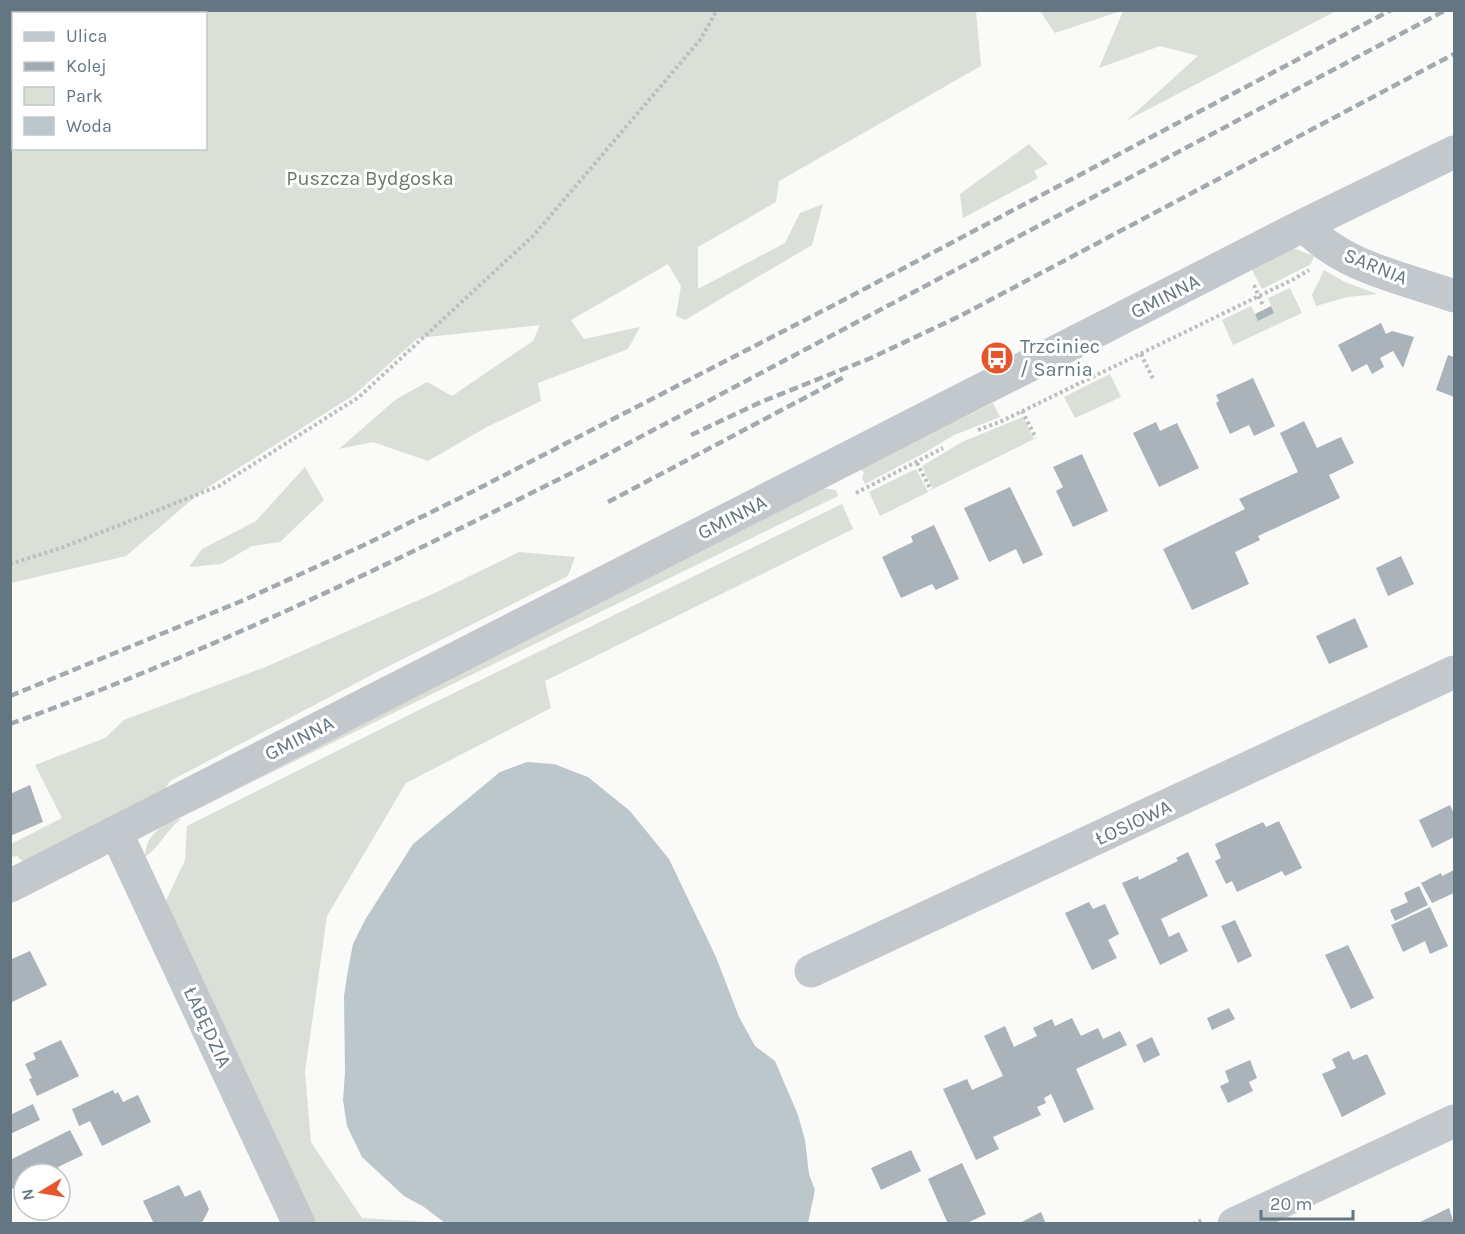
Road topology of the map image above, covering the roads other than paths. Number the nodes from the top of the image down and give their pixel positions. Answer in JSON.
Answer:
{"nodes":[{"id":1,"x":1455,"y":152,"type":"edge"},
{"id":2,"x":1304,"y":225,"type":"junction"},
{"id":3,"x":1455,"y":296,"type":"edge"},
{"id":4,"x":1455,"y":672,"type":"edge"},
{"id":5,"x":116,"y":832,"type":"junction"},
{"id":6,"x":10,"y":886,"type":"edge"},
{"id":7,"x":811,"y":971,"type":"dead end"},
{"id":8,"x":1455,"y":1121,"type":"edge"},
{"id":9,"x":299,"y":1224,"type":"edge"},
{"id":10,"x":1234,"y":1224,"type":"edge"}],
"edges":[{"from":1,"to":2,"type":"street","name":"GMINNA"},
{"from":2,"to":3,"type":"street","name":"SARNIA"},
{"from":2,"to":5,"type":"street","name":"GMINNA"},
{"from":4,"to":7,"type":"street","name":"ŁOSIOWA"},
{"from":5,"to":6,"type":"street","name":"GMINNA"},
{"from":5,"to":9,"type":"street","name":"ŁABĘDZIA"},
{"from":8,"to":10,"type":"street"}]}
